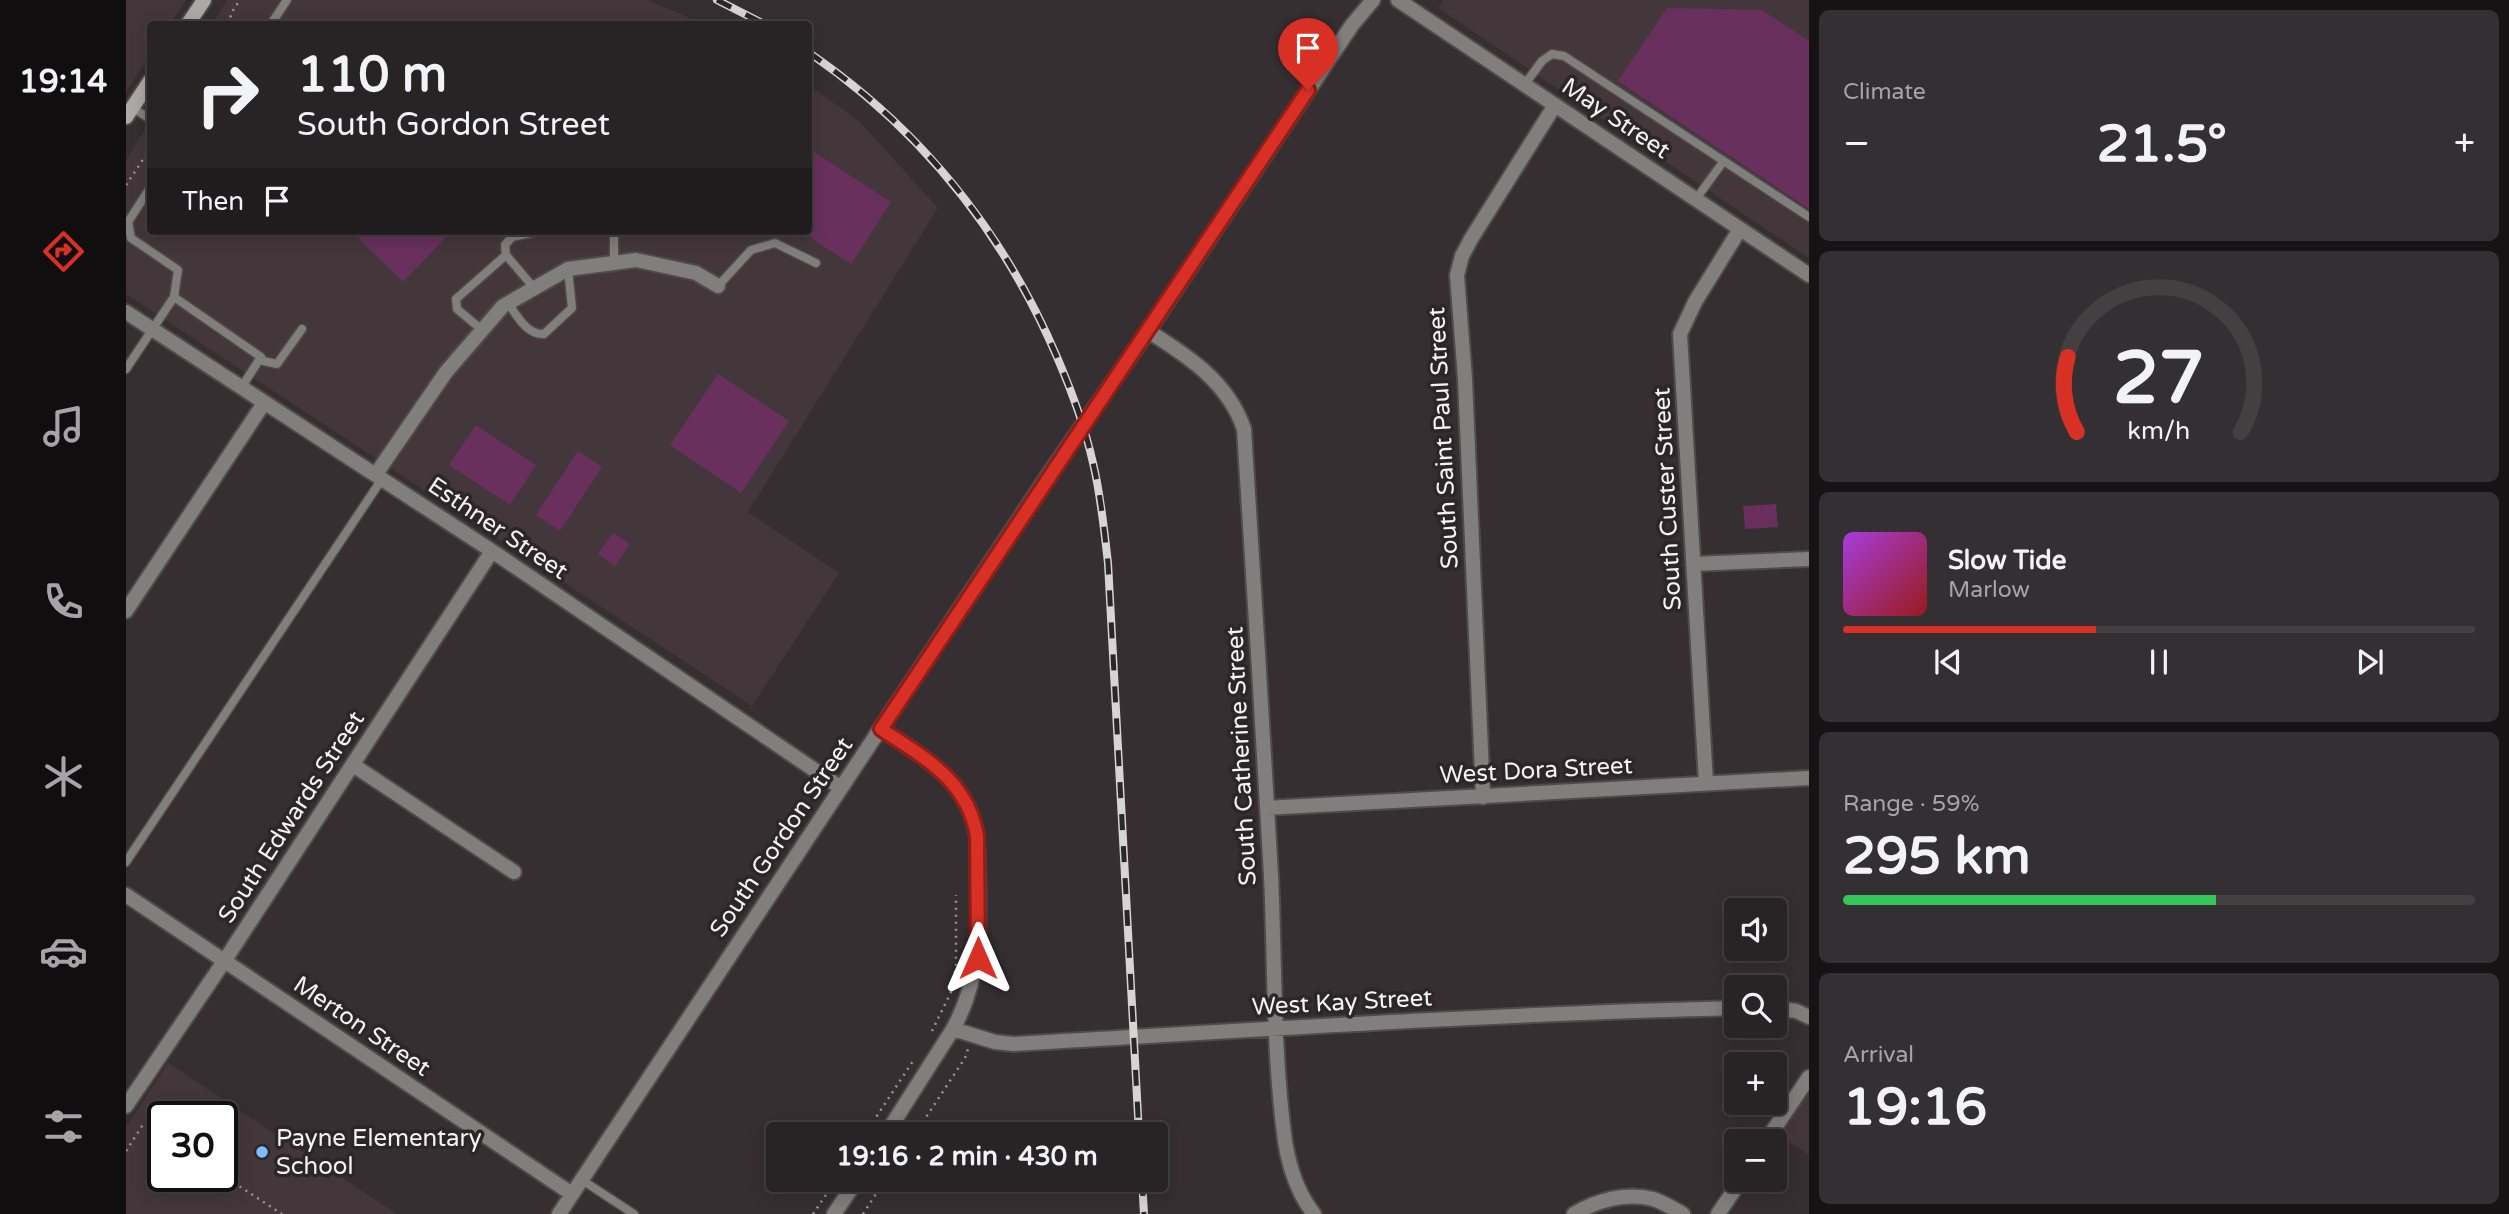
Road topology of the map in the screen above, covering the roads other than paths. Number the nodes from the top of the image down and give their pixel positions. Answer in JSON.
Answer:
{"nodes":[{"id":1,"x":204,"y":0,"type":"edge"},
{"id":2,"x":287,"y":0,"type":"edge"},
{"id":3,"x":1373,"y":0,"type":"edge"},
{"id":4,"x":1398,"y":0,"type":"edge"},
{"id":5,"x":190,"y":21,"type":"edge"},
{"id":6,"x":273,"y":21,"type":"edge"},
{"id":7,"x":1525,"y":84,"type":"junction"},
{"id":8,"x":147,"y":85,"type":"edge"},
{"id":9,"x":1555,"y":105,"type":"junction"},
{"id":10,"x":129,"y":113,"type":"edge"},
{"id":11,"x":147,"y":118,"type":"edge"},
{"id":12,"x":1723,"y":162,"type":"junction"},
{"id":13,"x":147,"y":193,"type":"edge"},
{"id":14,"x":1696,"y":199,"type":"junction"},
{"id":15,"x":1809,"y":217,"type":"edge"},
{"id":16,"x":1740,"y":229,"type":"junction"},
{"id":17,"x":521,"y":235,"type":"edge"},
{"id":18,"x":614,"y":235,"type":"edge"},
{"id":19,"x":506,"y":255,"type":"junction"},
{"id":20,"x":614,"y":262,"type":"junction"},
{"id":21,"x":816,"y":262,"type":"dead end"},
{"id":22,"x":568,"y":269,"type":"junction"},
{"id":23,"x":1809,"y":275,"type":"edge"},
{"id":24,"x":718,"y":286,"type":"joint"},
{"id":25,"x":534,"y":288,"type":"junction"},
{"id":26,"x":174,"y":297,"type":"junction"},
{"id":27,"x":508,"y":303,"type":"junction"},
{"id":28,"x":126,"y":312,"type":"edge"},
{"id":29,"x":153,"y":329,"type":"junction"},
{"id":30,"x":302,"y":329,"type":"dead end"},
{"id":31,"x":482,"y":330,"type":"junction"},
{"id":32,"x":1149,"y":331,"type":"junction"},
{"id":33,"x":259,"y":360,"type":"junction"},
{"id":34,"x":126,"y":369,"type":"edge"},
{"id":35,"x":241,"y":388,"type":"junction"},
{"id":36,"x":264,"y":403,"type":"junction"},
{"id":37,"x":379,"y":476,"type":"junction"},
{"id":38,"x":492,"y":551,"type":"junction"},
{"id":39,"x":1809,"y":559,"type":"edge"},
{"id":40,"x":1693,"y":564,"type":"junction"},
{"id":41,"x":126,"y":611,"type":"edge"},
{"id":42,"x":881,"y":729,"type":"junction"},
{"id":43,"x":353,"y":765,"type":"junction"},
{"id":44,"x":1809,"y":778,"type":"edge"},
{"id":45,"x":1706,"y":783,"type":"junction"},
{"id":46,"x":841,"y":788,"type":"junction"},
{"id":47,"x":1483,"y":797,"type":"junction"},
{"id":48,"x":1267,"y":808,"type":"junction"},
{"id":49,"x":126,"y":862,"type":"edge"},
{"id":50,"x":514,"y":872,"type":"dead end"},
{"id":51,"x":126,"y":895,"type":"edge"},
{"id":52,"x":225,"y":960,"type":"junction"},
{"id":53,"x":1724,"y":1008,"type":"edge"},
{"id":54,"x":1787,"y":1009,"type":"edge"},
{"id":55,"x":1809,"y":1017,"type":"edge"},
{"id":56,"x":1276,"y":1027,"type":"junction"},
{"id":57,"x":953,"y":1030,"type":"junction"},
{"id":58,"x":1809,"y":1077,"type":"edge"},
{"id":59,"x":126,"y":1106,"type":"edge"},
{"id":60,"x":894,"y":1122,"type":"edge"},
{"id":61,"x":1774,"y":1129,"type":"edge"},
{"id":62,"x":582,"y":1180,"type":"junction"},
{"id":63,"x":849,"y":1192,"type":"edge"},
{"id":64,"x":1733,"y":1192,"type":"edge"},
{"id":65,"x":572,"y":1194,"type":"junction"},
{"id":66,"x":559,"y":1214,"type":"edge"},
{"id":67,"x":634,"y":1214,"type":"edge"},
{"id":68,"x":834,"y":1214,"type":"edge"},
{"id":69,"x":1314,"y":1214,"type":"edge"},
{"id":70,"x":1574,"y":1214,"type":"edge"},
{"id":71,"x":1683,"y":1214,"type":"edge"},
{"id":72,"x":1718,"y":1214,"type":"edge"}],
"edges":[{"from":1,"to":5,"type":"main road"},
{"from":2,"to":6,"type":"lane"},
{"from":3,"to":32,"type":"street","name":"South Gordon Street"},
{"from":4,"to":7,"type":"street","name":"May Street"},
{"from":7,"to":9,"type":"street","name":"May Street"},
{"from":7,"to":12,"type":"lane"},
{"from":8,"to":10,"type":"main road"},
{"from":9,"to":14,"type":"street","name":"May Street"},
{"from":9,"to":47,"type":"street","name":"South Saint Paul Street"},
{"from":10,"to":11,"type":"lane"},
{"from":12,"to":14,"type":"lane"},
{"from":12,"to":15,"type":"lane"},
{"from":13,"to":26,"type":"lane"},
{"from":14,"to":16,"type":"street","name":"May Street"},
{"from":16,"to":23,"type":"street","name":"May Street"},
{"from":16,"to":40,"type":"street","name":"South Custer Street"},
{"from":17,"to":19,"type":"lane"},
{"from":18,"to":20,"type":"lane"},
{"from":19,"to":25,"type":"lane"},
{"from":19,"to":31,"type":"lane"},
{"from":20,"to":22,"type":"street"},
{"from":20,"to":24,"type":"street"},
{"from":21,"to":24,"type":"lane"},
{"from":22,"to":25,"type":"street"},
{"from":22,"to":27,"type":"lane"},
{"from":25,"to":27,"type":"street"},
{"from":26,"to":29,"type":"lane"},
{"from":26,"to":33,"type":"lane"},
{"from":27,"to":31,"type":"street"},
{"from":28,"to":29,"type":"street","name":"Esthner Street"},
{"from":29,"to":34,"type":"lane"},
{"from":29,"to":35,"type":"street","name":"Esthner Street"},
{"from":30,"to":33,"type":"lane"},
{"from":31,"to":37,"type":"street"},
{"from":32,"to":42,"type":"street","name":"South Gordon Street"},
{"from":32,"to":48,"type":"street","name":"South Catherine Street"},
{"from":33,"to":35,"type":"lane"},
{"from":35,"to":36,"type":"street","name":"Esthner Street"},
{"from":36,"to":37,"type":"street","name":"Esthner Street"},
{"from":36,"to":41,"type":"street"},
{"from":37,"to":38,"type":"street","name":"Esthner Street"},
{"from":37,"to":49,"type":"lane"},
{"from":38,"to":43,"type":"street","name":"South Edwards Street"},
{"from":38,"to":46,"type":"street","name":"Esthner Street"},
{"from":39,"to":40,"type":"street"},
{"from":40,"to":45,"type":"street","name":"South Custer Street"},
{"from":42,"to":46,"type":"street","name":"South Gordon Street"},
{"from":42,"to":57,"type":"street"},
{"from":43,"to":50,"type":"street"},
{"from":43,"to":52,"type":"street","name":"South Edwards Street"},
{"from":44,"to":45,"type":"street","name":"West Dora Street"},
{"from":45,"to":47,"type":"street","name":"West Dora Street"},
{"from":46,"to":62,"type":"street","name":"South Gordon Street"},
{"from":47,"to":48,"type":"street","name":"West Dora Street"},
{"from":48,"to":56,"type":"street","name":"South Catherine Street"},
{"from":51,"to":52,"type":"street","name":"Merton Street"},
{"from":52,"to":59,"type":"street","name":"South Edwards Street"},
{"from":52,"to":65,"type":"street","name":"Merton Street"},
{"from":53,"to":56,"type":"street","name":"West Kay Street"},
{"from":54,"to":55,"type":"street"},
{"from":56,"to":57,"type":"street","name":"West Kay Street"},
{"from":56,"to":69,"type":"street","name":"South Catherine Street"},
{"from":57,"to":60,"type":"street"},
{"from":58,"to":61,"type":"street"},
{"from":62,"to":65,"type":"street","name":"South Gordon Street"},
{"from":62,"to":67,"type":"lane"},
{"from":63,"to":68,"type":"street"},
{"from":64,"to":72,"type":"street"},
{"from":65,"to":66,"type":"street","name":"South Gordon Street"},
{"from":70,"to":71,"type":"street"}]}
